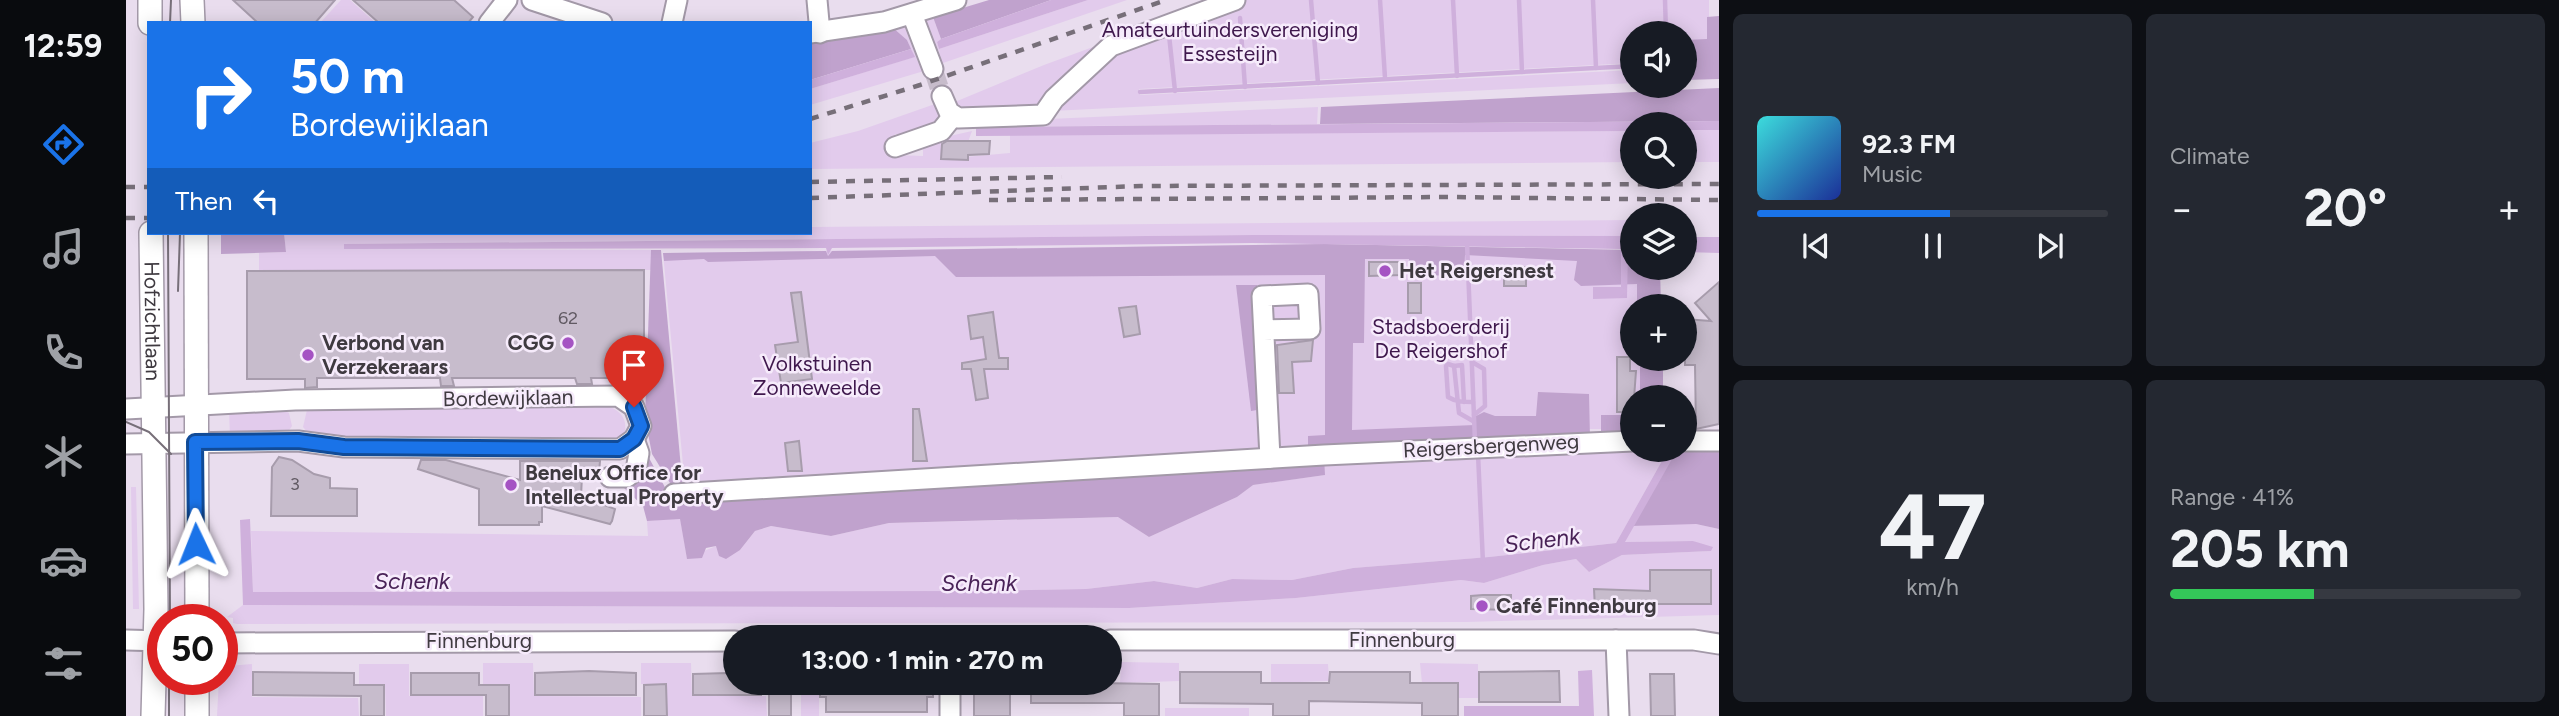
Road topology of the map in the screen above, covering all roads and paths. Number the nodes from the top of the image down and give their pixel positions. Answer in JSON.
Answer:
{"nodes":[{"id":1,"x":149,"y":0,"type":"edge"},
{"id":2,"x":192,"y":0,"type":"edge"},
{"id":3,"x":496,"y":0,"type":"edge"},
{"id":4,"x":507,"y":0,"type":"edge"},
{"id":5,"x":532,"y":0,"type":"edge"},
{"id":6,"x":677,"y":0,"type":"edge"},
{"id":7,"x":817,"y":0,"type":"edge"},
{"id":8,"x":956,"y":0,"type":"edge"},
{"id":9,"x":1235,"y":0,"type":"edge"},
{"id":10,"x":589,"y":14,"type":"edge"},
{"id":11,"x":912,"y":14,"type":"junction"},
{"id":12,"x":150,"y":21,"type":"edge"},
{"id":13,"x":192,"y":21,"type":"edge"},
{"id":14,"x":481,"y":21,"type":"edge"},
{"id":15,"x":491,"y":21,"type":"edge"},
{"id":16,"x":672,"y":21,"type":"edge"},
{"id":17,"x":815,"y":33,"type":"edge"},
{"id":18,"x":933,"y":69,"type":"tunnel mouth"},
{"id":19,"x":942,"y":96,"type":"tunnel mouth"},
{"id":20,"x":953,"y":116,"type":"junction"},
{"id":21,"x":895,"y":147,"type":"dead end"},
{"id":22,"x":151,"y":235,"type":"edge"},
{"id":23,"x":196,"y":235,"type":"edge"},
{"id":24,"x":1264,"y":330,"type":"dead end"},
{"id":25,"x":195,"y":405,"type":"junction"},
{"id":26,"x":154,"y":407,"type":"junction"},
{"id":27,"x":126,"y":409,"type":"edge"},
{"id":28,"x":634,"y":439,"type":"junction"},
{"id":29,"x":1697,"y":441,"type":"edge"},
{"id":30,"x":1719,"y":441,"type":"edge"},
{"id":31,"x":195,"y":442,"type":"junction"},
{"id":32,"x":1620,"y":442,"type":"edge"},
{"id":33,"x":154,"y":443,"type":"junction"},
{"id":34,"x":126,"y":444,"type":"edge"},
{"id":35,"x":1270,"y":458,"type":"junction"},
{"id":36,"x":610,"y":477,"type":"dead end"},
{"id":37,"x":674,"y":494,"type":"dead end"},
{"id":38,"x":158,"y":604,"type":"edge"},
{"id":39,"x":197,"y":604,"type":"edge"},
{"id":40,"x":1719,"y":635,"type":"edge"},
{"id":41,"x":126,"y":640,"type":"edge"},
{"id":42,"x":1122,"y":640,"type":"edge"},
{"id":43,"x":1616,"y":640,"type":"junction"},
{"id":44,"x":1694,"y":640,"type":"junction"},
{"id":45,"x":147,"y":641,"type":"edge"},
{"id":46,"x":723,"y":641,"type":"edge"},
{"id":47,"x":238,"y":643,"type":"edge"},
{"id":48,"x":1719,"y":644,"type":"edge"},
{"id":49,"x":155,"y":695,"type":"edge"},
{"id":50,"x":197,"y":695,"type":"edge"},
{"id":51,"x":950,"y":695,"type":"edge"},
{"id":52,"x":153,"y":716,"type":"edge"},
{"id":53,"x":197,"y":716,"type":"edge"},
{"id":54,"x":950,"y":716,"type":"edge"},
{"id":55,"x":1619,"y":716,"type":"edge"}],
"edges":[{"from":1,"to":12,"type":"main road"},
{"from":2,"to":13,"type":"main road"},
{"from":3,"to":14,"type":"street"},
{"from":4,"to":15,"type":"street"},
{"from":5,"to":10,"type":"street"},
{"from":6,"to":16,"type":"street"},
{"from":7,"to":17,"type":"street"},
{"from":8,"to":11,"type":"street"},
{"from":9,"to":20,"type":"street"},
{"from":11,"to":17,"type":"street"},
{"from":11,"to":18,"type":"street"},
{"from":19,"to":20,"type":"street"},
{"from":20,"to":21,"type":"street"},
{"from":22,"to":26,"type":"main road","name":"Hofzichtlaan"},
{"from":23,"to":25,"type":"main road","name":"Hofzichtlaan"},
{"from":24,"to":35,"type":"street"},
{"from":25,"to":26,"type":"street","name":"Hofzichtlaan"},
{"from":25,"to":28,"type":"street","name":"Bordewijklaan"},
{"from":25,"to":31,"type":"main road","name":"Hofzichtlaan"},
{"from":26,"to":27,"type":"street"},
{"from":26,"to":33,"type":"main road","name":"Hofzichtlaan"},
{"from":28,"to":31,"type":"street"},
{"from":28,"to":36,"type":"street","name":"Bordewijklaan"},
{"from":29,"to":30,"type":"street"},
{"from":31,"to":33,"type":"street"},
{"from":31,"to":39,"type":"main road","name":"Hofzichtlaan"},
{"from":32,"to":35,"type":"street","name":"Reigersbergenweg"},
{"from":33,"to":34,"type":"street"},
{"from":33,"to":38,"type":"main road","name":"Hofzichtlaan"},
{"from":35,"to":37,"type":"street","name":"Reigersbergenweg"},
{"from":40,"to":44,"type":"street","name":"Finnenburg"},
{"from":41,"to":45,"type":"street"},
{"from":42,"to":43,"type":"street","name":"Finnenburg"},
{"from":43,"to":44,"type":"street","name":"Finnenburg"},
{"from":43,"to":55,"type":"street"},
{"from":44,"to":48,"type":"street","name":"Finnenburg"},
{"from":46,"to":47,"type":"street","name":"Finnenburg"},
{"from":49,"to":52,"type":"main road","name":"Hofzichtlaan"},
{"from":50,"to":53,"type":"main road"},
{"from":51,"to":54,"type":"street"}]}
